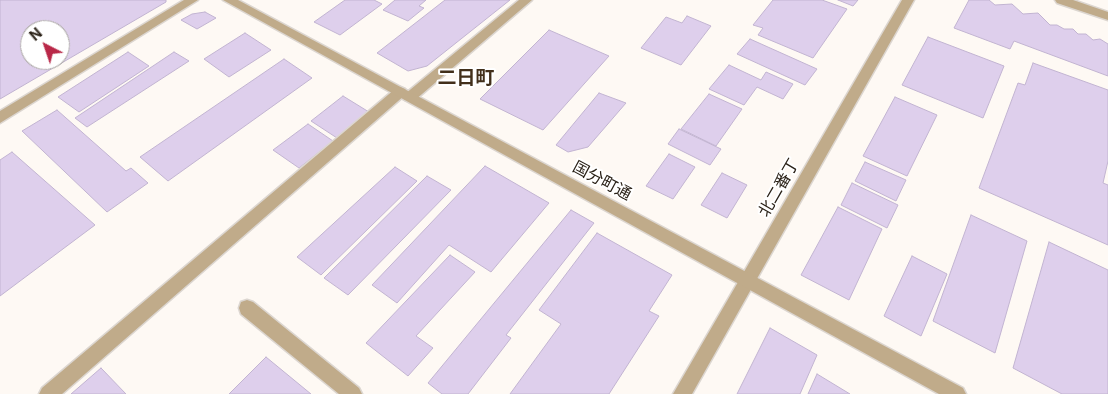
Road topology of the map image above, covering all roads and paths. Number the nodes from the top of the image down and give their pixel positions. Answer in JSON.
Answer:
{"nodes":[{"id":1,"x":192,"y":0,"type":"edge"},
{"id":2,"x":229,"y":0,"type":"edge"},
{"id":3,"x":526,"y":0,"type":"edge"},
{"id":4,"x":908,"y":0,"type":"edge"},
{"id":5,"x":1061,"y":0,"type":"edge"},
{"id":6,"x":1108,"y":16,"type":"edge"},
{"id":7,"x":405,"y":95,"type":"junction"},
{"id":8,"x":0,"y":118,"type":"edge"},
{"id":9,"x":747,"y":279,"type":"junction"},
{"id":10,"x":247,"y":308,"type":"dead end"},
{"id":11,"x":48,"y":394,"type":"edge"},
{"id":12,"x":353,"y":394,"type":"edge"},
{"id":13,"x":682,"y":394,"type":"edge"},
{"id":14,"x":957,"y":394,"type":"edge"}],
"edges":[{"from":1,"to":8,"type":"street"},
{"from":2,"to":7,"type":"street","name":"国分町通"},
{"from":3,"to":7,"type":"street"},
{"from":4,"to":9,"type":"street","name":"北二番丁"},
{"from":5,"to":6,"type":"street"},
{"from":7,"to":9,"type":"street","name":"国分町通"},
{"from":7,"to":11,"type":"street"},
{"from":9,"to":13,"type":"street","name":"北二番丁"},
{"from":9,"to":14,"type":"street","name":"国分町通"},
{"from":10,"to":12,"type":"street"}]}
